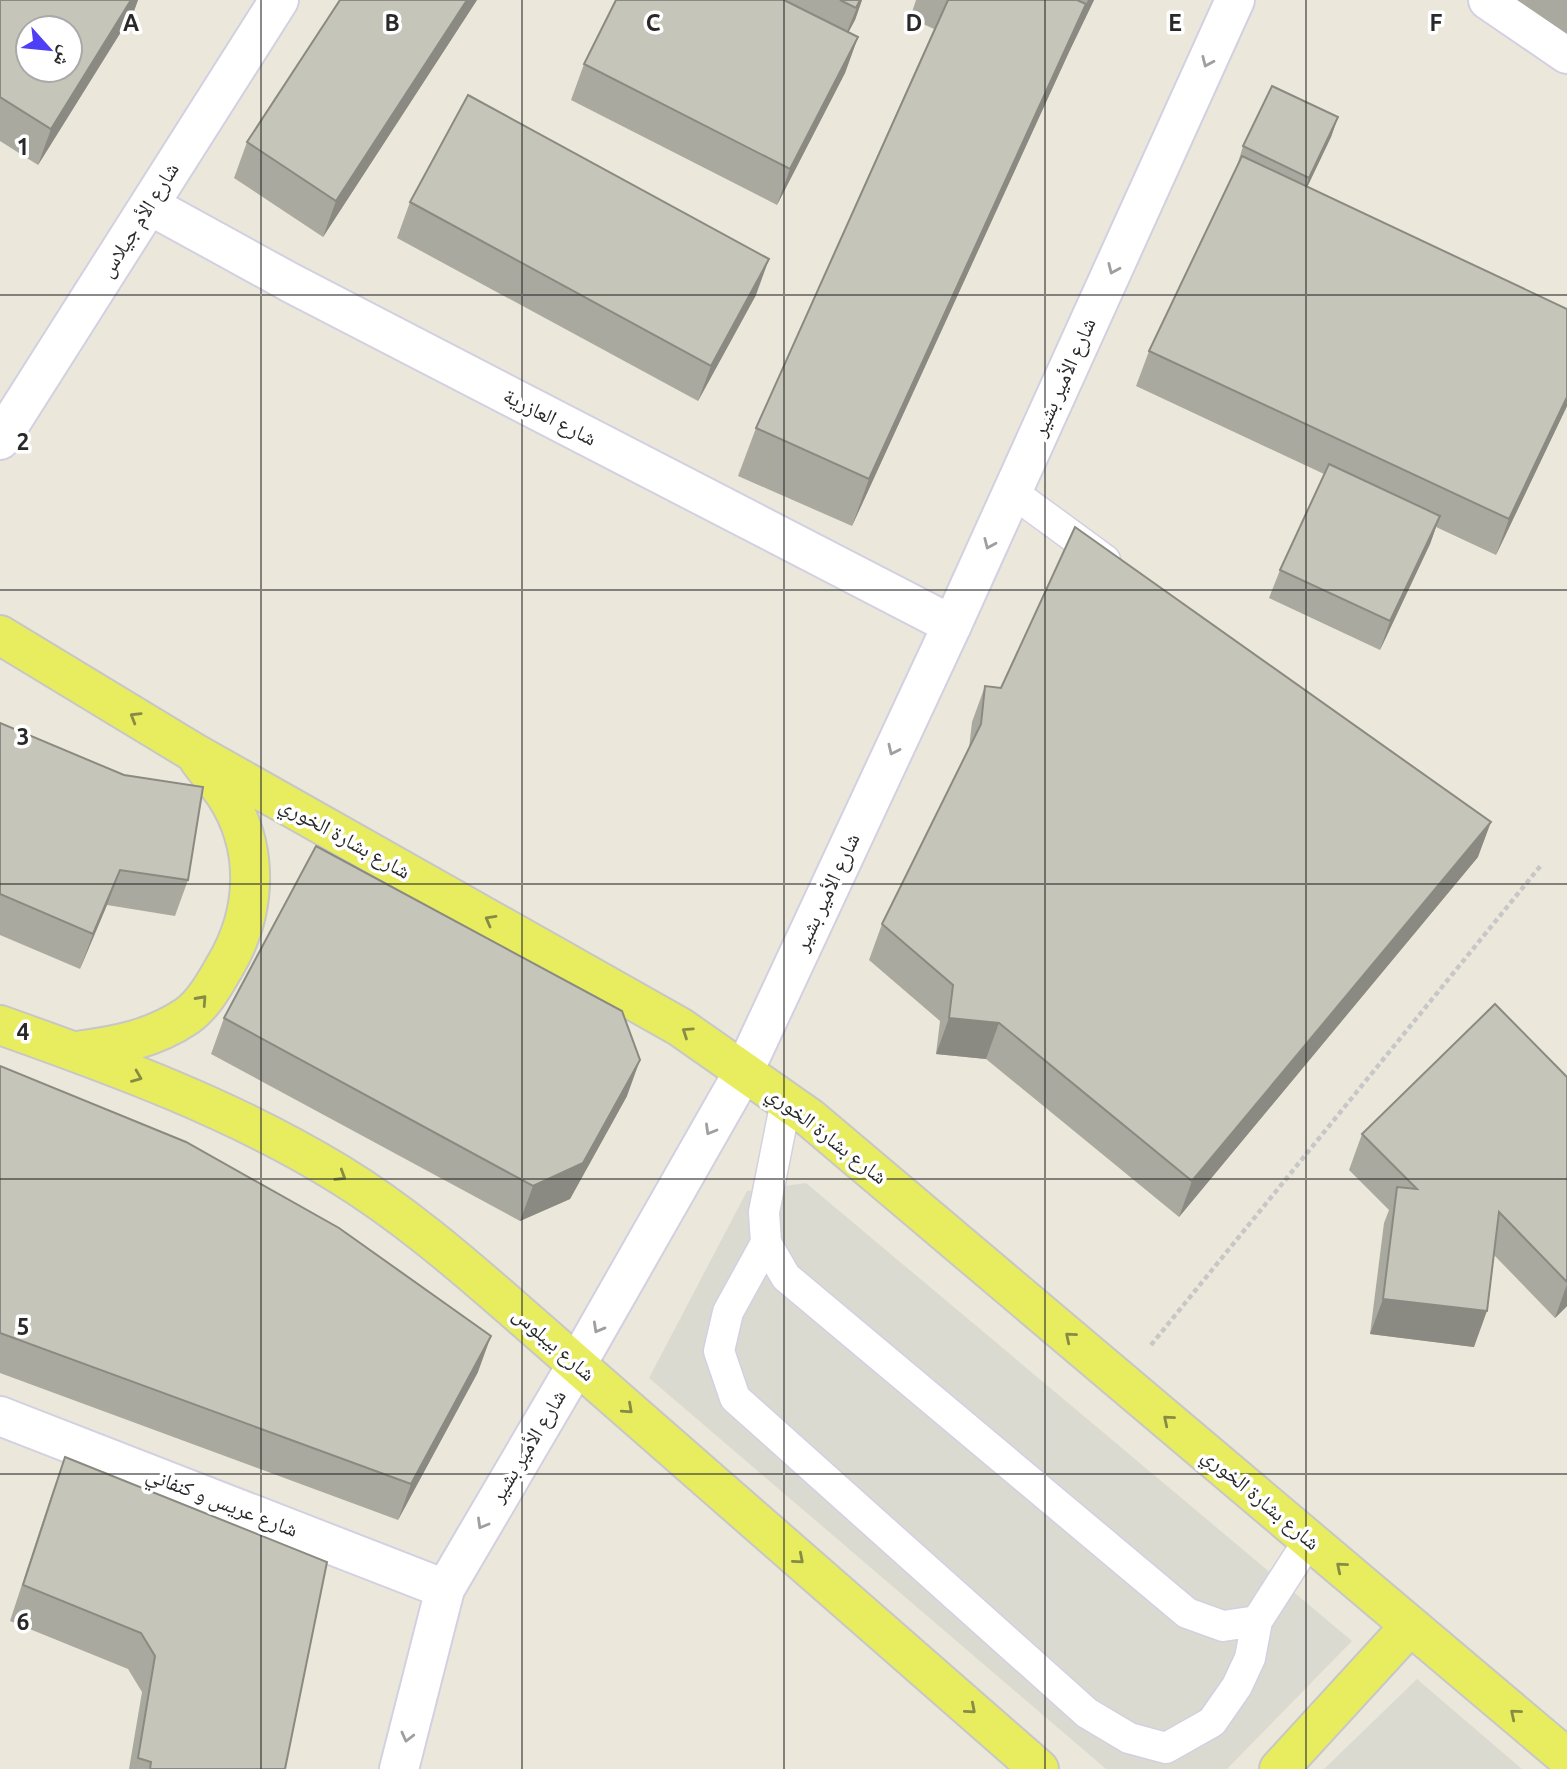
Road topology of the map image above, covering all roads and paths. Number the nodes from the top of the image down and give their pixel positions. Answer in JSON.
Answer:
{"nodes":[{"id":1,"x":279,"y":0,"type":"edge"},
{"id":2,"x":1235,"y":0,"type":"edge"},
{"id":3,"x":1488,"y":0,"type":"edge"},
{"id":4,"x":1567,"y":54,"type":"edge"},
{"id":5,"x":149,"y":205,"type":"junction"},
{"id":6,"x":0,"y":440,"type":"edge"},
{"id":7,"x":1012,"y":492,"type":"junction"},
{"id":8,"x":1125,"y":575,"type":"edge"},
{"id":9,"x":952,"y":625,"type":"junction"},
{"id":10,"x":0,"y":635,"type":"edge"},
{"id":11,"x":193,"y":752,"type":"junction"},
{"id":12,"x":1542,"y":864,"type":"dead end"},
{"id":13,"x":0,"y":1025,"type":"edge"},
{"id":14,"x":74,"y":1051,"type":"junction"},
{"id":15,"x":744,"y":1071,"type":"junction"},
{"id":16,"x":786,"y":1101,"type":"junction"},
{"id":17,"x":766,"y":1244,"type":"junction"},
{"id":18,"x":577,"y":1364,"type":"junction"},
{"id":19,"x":1122,"y":1381,"type":"junction"},
{"id":20,"x":0,"y":1416,"type":"edge"},
{"id":21,"x":1309,"y":1540,"type":"junction"},
{"id":22,"x":445,"y":1589,"type":"junction"},
{"id":23,"x":1256,"y":1621,"type":"junction"},
{"id":24,"x":1410,"y":1626,"type":"junction"},
{"id":25,"x":1567,"y":1758,"type":"edge"},
{"id":26,"x":399,"y":1769,"type":"edge"},
{"id":27,"x":1039,"y":1769,"type":"edge"},
{"id":28,"x":1279,"y":1769,"type":"edge"}],
"edges":[{"from":1,"to":5,"type":"street","name":"شارع الأم جيلاس"},
{"from":2,"to":7,"type":"street","name":"شارع الأمير بشير","one_way":true},
{"from":3,"to":4,"type":"street"},
{"from":5,"to":6,"type":"street","name":"شارع الأم جيلاس"},
{"from":5,"to":9,"type":"street","name":"شارع العازرية"},
{"from":7,"to":8,"type":"lane"},
{"from":7,"to":9,"type":"street","name":"شارع الأمير بشير","one_way":true},
{"from":9,"to":15,"type":"street","name":"شارع الأمير بشير","one_way":true},
{"from":11,"to":10,"type":"main road","name":"شارع بشارة الخوري","one_way":true},
{"from":14,"to":11,"type":"main road","one_way":true},
{"from":15,"to":11,"type":"main road","name":"شارع بشارة الخوري","one_way":true},
{"from":12,"to":19,"type":"path"},
{"from":13,"to":14,"type":"main road","name":"شارع بيبلوس"},
{"from":14,"to":18,"type":"main road","name":"شارع بيبلوس","one_way":true},
{"from":15,"to":16,"type":"main road","name":"شارع بشارة الخوري"},
{"from":15,"to":18,"type":"street","name":"شارع الأمير بشير","one_way":true},
{"from":16,"to":17,"type":"lane"},
{"from":19,"to":16,"type":"main road","name":"شارع بشارة الخوري","one_way":true},
{"from":17,"to":23,"type":"lane"},
{"from":17,"to":23,"type":"lane"},
{"from":18,"to":22,"type":"street","name":"شارع الأمير بشير","one_way":true},
{"from":18,"to":27,"type":"main road","name":"شارع بيبلوس","one_way":true},
{"from":21,"to":19,"type":"main road","name":"شارع بشارة الخوري","one_way":true},
{"from":20,"to":22,"type":"street","name":"شارع عريس و كنفاني"},
{"from":21,"to":23,"type":"lane"},
{"from":24,"to":21,"type":"main road","name":"شارع بشارة الخوري","one_way":true},
{"from":22,"to":26,"type":"street","name":"شارع الأمير بشير","one_way":true},
{"from":25,"to":24,"type":"main road","name":"شارع بشارة الخوري","one_way":true},
{"from":24,"to":28,"type":"main road"}]}
